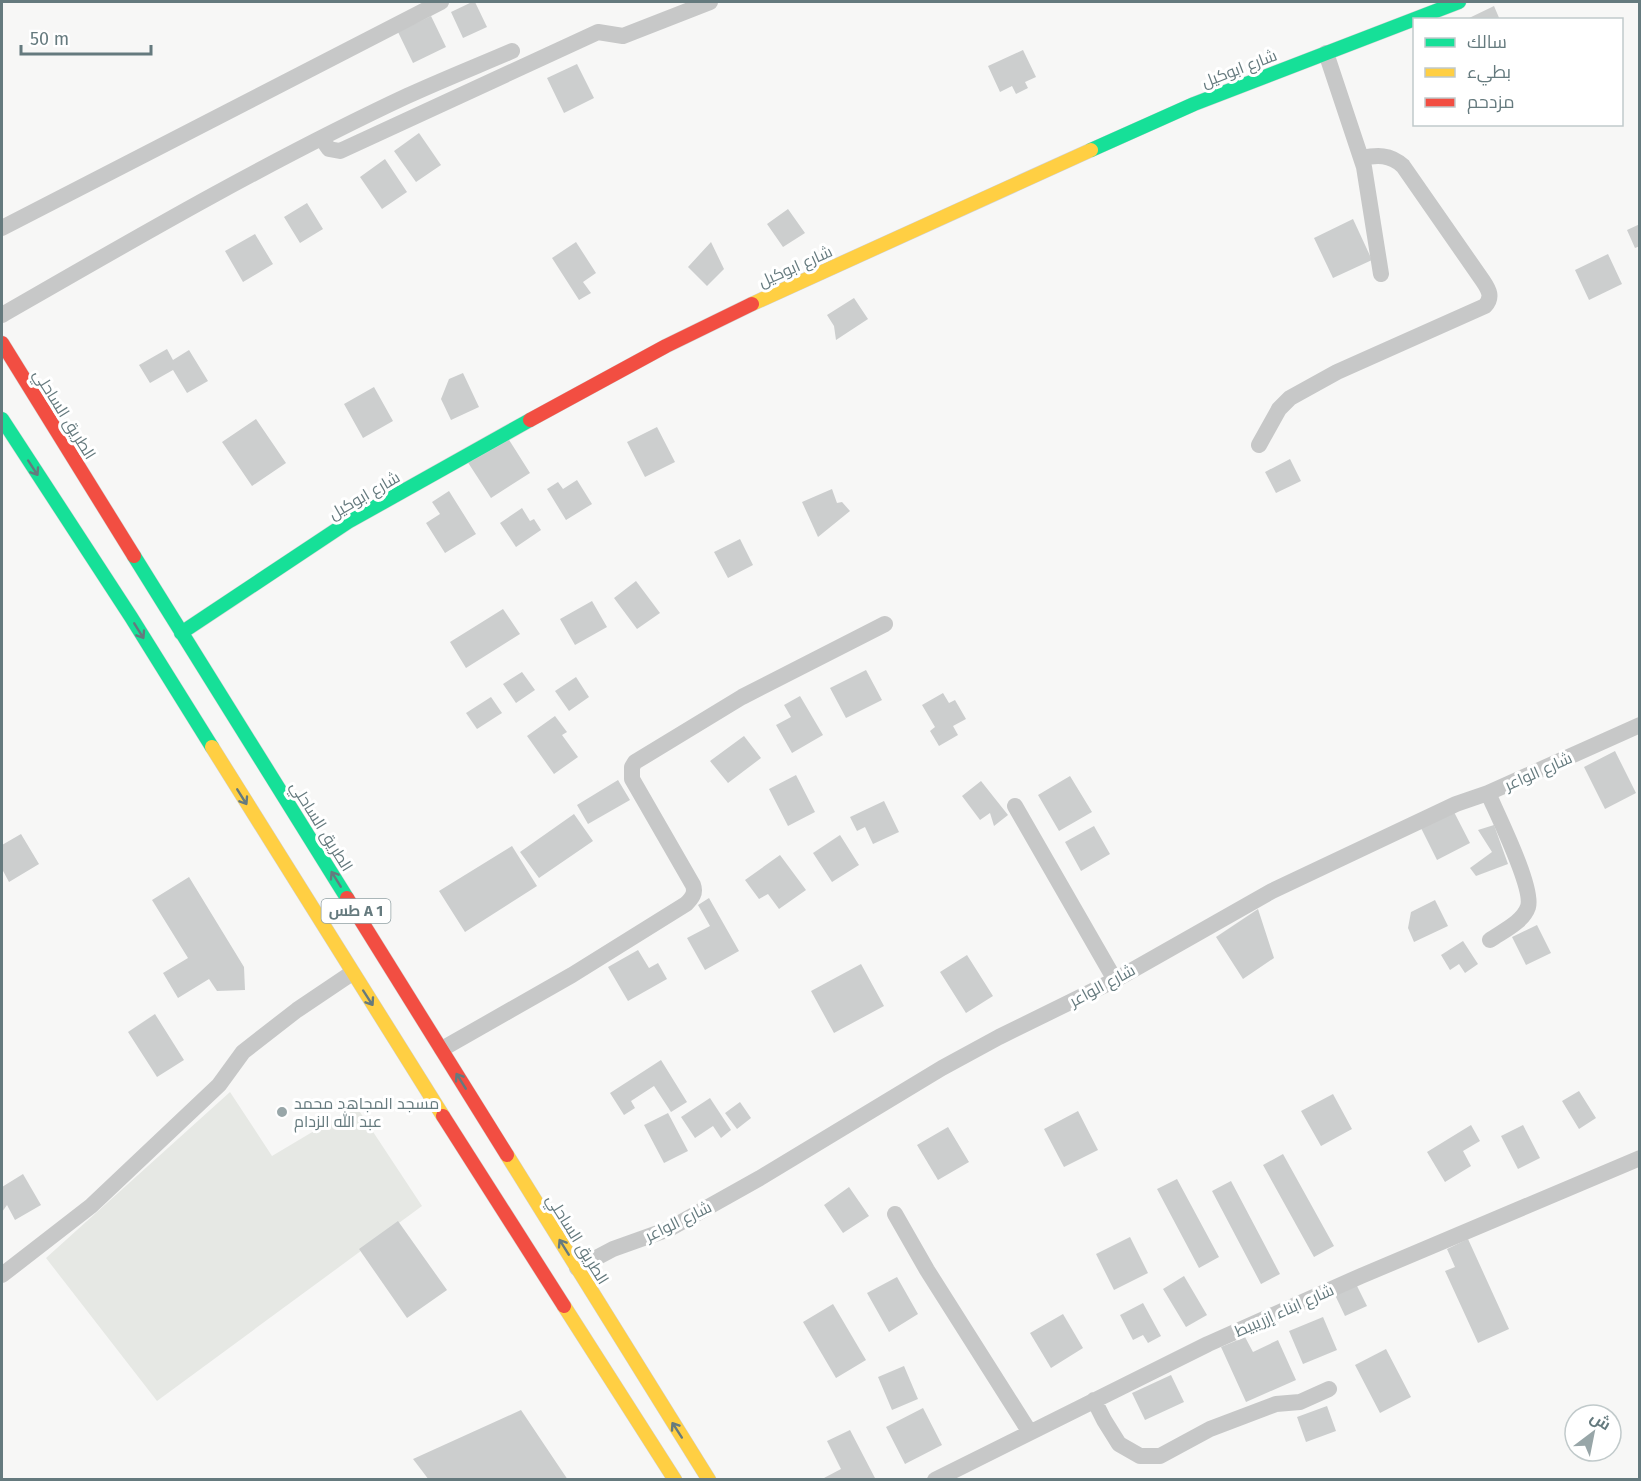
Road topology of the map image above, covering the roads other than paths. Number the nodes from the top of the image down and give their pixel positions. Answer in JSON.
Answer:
{"nodes":[{"id":1,"x":441,"y":2,"type":"edge"},
{"id":2,"x":710,"y":2,"type":"edge"},
{"id":3,"x":1459,"y":2,"type":"edge"},
{"id":4,"x":1416,"y":18,"type":"edge"},
{"id":5,"x":1413,"y":19,"type":"edge"},
{"id":6,"x":512,"y":51,"type":"dead end"},
{"id":7,"x":1326,"y":52,"type":"junction"},
{"id":8,"x":322,"y":139,"type":"junction"},
{"id":9,"x":1361,"y":158,"type":"junction"},
{"id":10,"x":2,"y":228,"type":"edge"},
{"id":11,"x":1381,"y":274,"type":"dead end"},
{"id":12,"x":2,"y":315,"type":"edge"},
{"id":13,"x":2,"y":343,"type":"edge"},
{"id":14,"x":2,"y":418,"type":"edge"},
{"id":15,"x":1258,"y":445,"type":"dead end"},
{"id":16,"x":885,"y":624,"type":"dead end"},
{"id":17,"x":181,"y":633,"type":"junction"},
{"id":18,"x":1640,"y":725,"type":"edge"},
{"id":19,"x":1488,"y":793,"type":"junction"},
{"id":20,"x":1015,"y":806,"type":"dead end"},
{"id":21,"x":1490,"y":940,"type":"dead end"},
{"id":22,"x":352,"y":973,"type":"junction"},
{"id":23,"x":1115,"y":980,"type":"junction"},
{"id":24,"x":442,"y":1049,"type":"junction"},
{"id":25,"x":1640,"y":1158,"type":"edge"},
{"id":26,"x":895,"y":1214,"type":"dead end"},
{"id":27,"x":577,"y":1268,"type":"junction"},
{"id":28,"x":2,"y":1275,"type":"edge"},
{"id":29,"x":1329,"y":1389,"type":"dead end"},
{"id":30,"x":1094,"y":1400,"type":"junction"},
{"id":31,"x":1029,"y":1431,"type":"junction"},
{"id":32,"x":675,"y":1479,"type":"edge"},
{"id":33,"x":709,"y":1479,"type":"edge"},
{"id":34,"x":935,"y":1479,"type":"edge"}],
"edges":[{"from":1,"to":10,"type":"street"},
{"from":2,"to":8,"type":"street"},
{"from":3,"to":4,"type":"main road","name":"شارع ابوكيل"},
{"from":5,"to":7,"type":"main road","name":"شارع ابوكيل"},
{"from":6,"to":8,"type":"street"},
{"from":7,"to":9,"type":"street"},
{"from":7,"to":17,"type":"main road","name":"شارع ابوكيل"},
{"from":8,"to":12,"type":"street"},
{"from":9,"to":11,"type":"street"},
{"from":9,"to":15,"type":"street"},
{"from":13,"to":17,"type":"main road","name":"الطريق الساحلي","number":"طس A 1"},
{"from":14,"to":22,"type":"main road","number":"طس A 1","one_way":true},
{"from":16,"to":24,"type":"street"},
{"from":24,"to":17,"type":"main road","name":"الطريق الساحلي","number":"طس A 1","one_way":true},
{"from":18,"to":19,"type":"street","name":"شارع الواعر"},
{"from":19,"to":21,"type":"street"},
{"from":19,"to":23,"type":"street","name":"شارع الواعر"},
{"from":20,"to":23,"type":"street"},
{"from":22,"to":28,"type":"street"},
{"from":22,"to":32,"type":"main road","number":"طس A 1","one_way":true},
{"from":23,"to":27,"type":"street","name":"شارع الواعر"},
{"from":27,"to":24,"type":"main road","name":"الطريق الساحلي","number":"طس A 1","one_way":true},
{"from":25,"to":30,"type":"street","name":"شارع ابناء إزريبيط"},
{"from":26,"to":31,"type":"street"},
{"from":33,"to":27,"type":"main road","name":"الطريق الساحلي","number":"طس A 1","one_way":true},
{"from":29,"to":30,"type":"street"},
{"from":30,"to":31,"type":"street","name":"شارع ابناء إزريبيط"},
{"from":31,"to":34,"type":"street","name":"شارع ابناء إزريبيط"}]}
